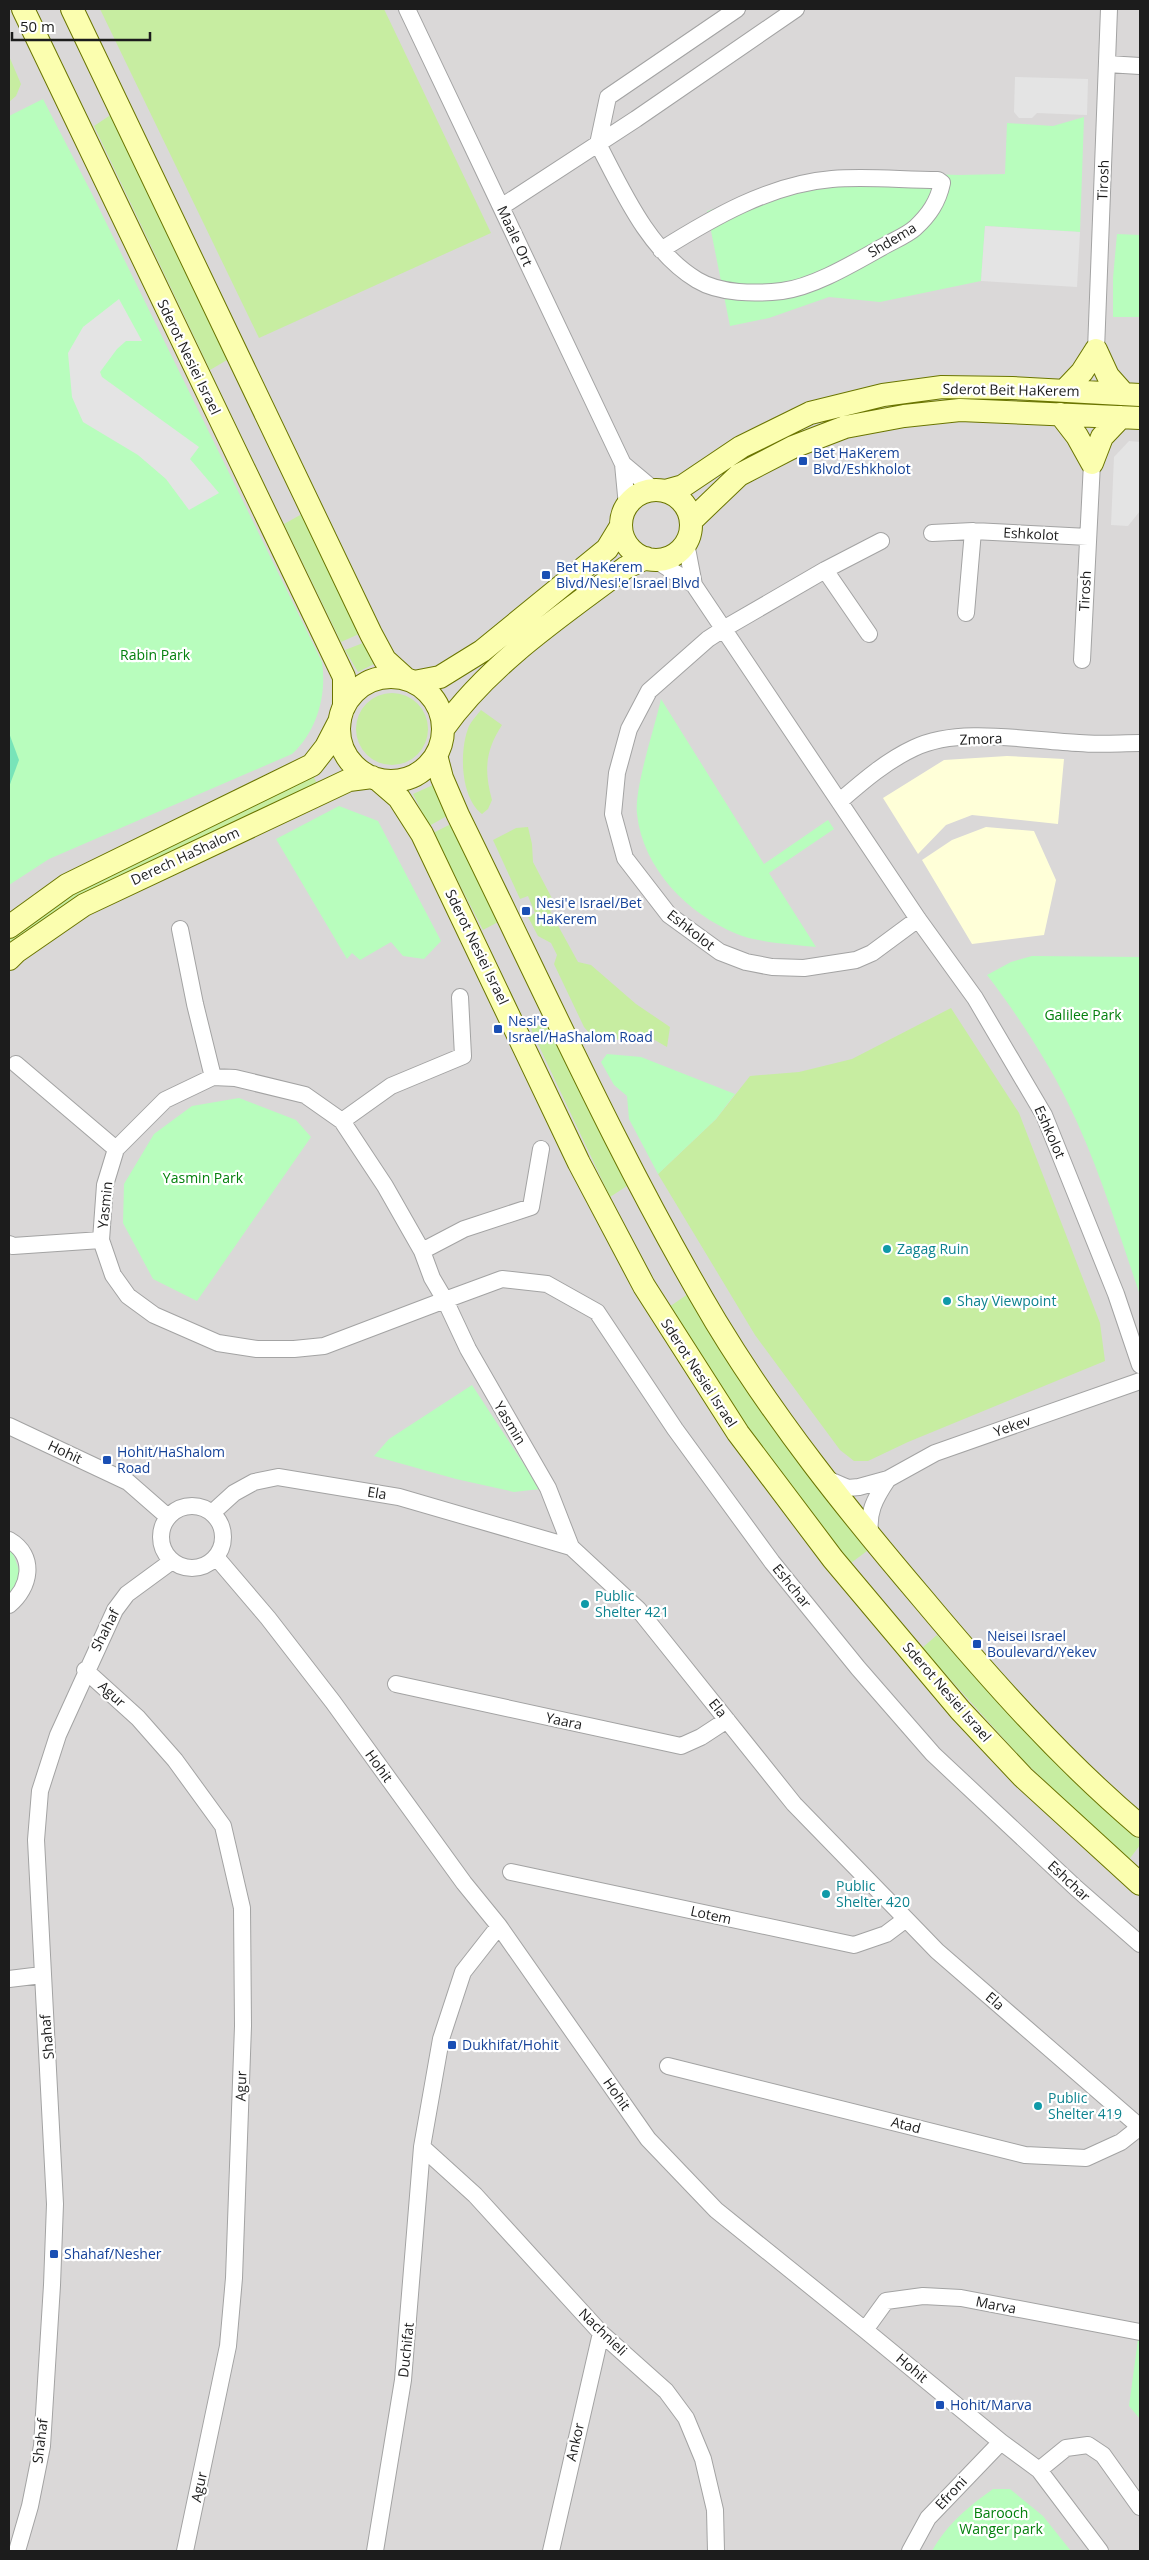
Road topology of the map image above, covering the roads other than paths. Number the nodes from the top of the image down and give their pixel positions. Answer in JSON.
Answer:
{"nodes":[{"id":1,"x":22,"y":9,"type":"edge"},
{"id":2,"x":72,"y":9,"type":"edge"},
{"id":3,"x":407,"y":9,"type":"edge"},
{"id":4,"x":737,"y":9,"type":"edge"},
{"id":5,"x":796,"y":9,"type":"edge"},
{"id":6,"x":1109,"y":9,"type":"edge"},
{"id":7,"x":1107,"y":64,"type":"junction"},
{"id":8,"x":1140,"y":66,"type":"edge"},
{"id":9,"x":598,"y":144,"type":"junction"},
{"id":10,"x":500,"y":206,"type":"junction"},
{"id":11,"x":661,"y":250,"type":"junction"},
{"id":12,"x":1096,"y":350,"type":"junction"},
{"id":13,"x":1064,"y":391,"type":"junction"},
{"id":14,"x":1132,"y":395,"type":"edge"},
{"id":15,"x":1060,"y":414,"type":"junction"},
{"id":16,"x":1131,"y":417,"type":"edge"},
{"id":17,"x":1092,"y":463,"type":"junction"},
{"id":18,"x":623,"y":464,"type":"junction"},
{"id":19,"x":659,"y":491,"type":"junction"},
{"id":20,"x":624,"y":516,"type":"junction"},
{"id":21,"x":691,"y":521,"type":"junction"},
{"id":22,"x":974,"y":531,"type":"junction"},
{"id":23,"x":932,"y":533,"type":"dead end"},
{"id":24,"x":1088,"y":537,"type":"junction"},
{"id":25,"x":881,"y":541,"type":"dead end"},
{"id":26,"x":686,"y":543,"type":"junction"},
{"id":27,"x":650,"y":559,"type":"junction"},
{"id":28,"x":825,"y":570,"type":"junction"},
{"id":29,"x":694,"y":585,"type":"junction"},
{"id":30,"x":966,"y":613,"type":"dead end"},
{"id":31,"x":725,"y":628,"type":"junction"},
{"id":32,"x":869,"y":634,"type":"dead end"},
{"id":33,"x":1082,"y":660,"type":"dead end"},
{"id":34,"x":410,"y":681,"type":"junction"},
{"id":35,"x":342,"y":713,"type":"junction"},
{"id":36,"x":444,"y":729,"type":"junction"},
{"id":37,"x":1140,"y":743,"type":"edge"},
{"id":38,"x":436,"y":755,"type":"junction"},
{"id":39,"x":375,"y":778,"type":"junction"},
{"id":40,"x":840,"y":801,"type":"junction"},
{"id":41,"x":918,"y":918,"type":"junction"},
{"id":42,"x":9,"y":927,"type":"edge"},
{"id":43,"x":180,"y":929,"type":"dead end"},
{"id":44,"x":9,"y":959,"type":"edge"},
{"id":45,"x":460,"y":997,"type":"dead end"},
{"id":46,"x":16,"y":1064,"type":"dead end"},
{"id":47,"x":213,"y":1077,"type":"junction"},
{"id":48,"x":342,"y":1121,"type":"junction"},
{"id":49,"x":116,"y":1149,"type":"junction"},
{"id":50,"x":540,"y":1149,"type":"dead end"},
{"id":51,"x":101,"y":1240,"type":"junction"},
{"id":52,"x":9,"y":1244,"type":"edge"},
{"id":53,"x":422,"y":1251,"type":"junction"},
{"id":54,"x":444,"y":1300,"type":"junction"},
{"id":55,"x":1140,"y":1365,"type":"edge"},
{"id":56,"x":1140,"y":1381,"type":"edge"},
{"id":57,"x":9,"y":1426,"type":"edge"},
{"id":58,"x":825,"y":1478,"type":"junction"},
{"id":59,"x":888,"y":1479,"type":"junction"},
{"id":60,"x":212,"y":1513,"type":"junction"},
{"id":61,"x":168,"y":1517,"type":"junction"},
{"id":62,"x":872,"y":1538,"type":"junction"},
{"id":63,"x":9,"y":1540,"type":"edge"},
{"id":64,"x":571,"y":1548,"type":"junction"},
{"id":65,"x":216,"y":1557,"type":"junction"},
{"id":66,"x":172,"y":1561,"type":"junction"},
{"id":67,"x":9,"y":1605,"type":"edge"},
{"id":68,"x":85,"y":1670,"type":"junction"},
{"id":69,"x":396,"y":1684,"type":"dead end"},
{"id":70,"x":727,"y":1720,"type":"junction"},
{"id":71,"x":1140,"y":1826,"type":"edge"},
{"id":72,"x":511,"y":1872,"type":"dead end"},
{"id":73,"x":1140,"y":1884,"type":"edge"},
{"id":74,"x":906,"y":1919,"type":"junction"},
{"id":75,"x":500,"y":1926,"type":"junction"},
{"id":76,"x":1140,"y":1944,"type":"edge"},
{"id":77,"x":42,"y":1975,"type":"junction"},
{"id":78,"x":9,"y":1978,"type":"edge"},
{"id":79,"x":668,"y":2066,"type":"dead end"},
{"id":80,"x":1140,"y":2127,"type":"edge"},
{"id":81,"x":422,"y":2147,"type":"junction"},
{"id":82,"x":865,"y":2330,"type":"junction"},
{"id":83,"x":1140,"y":2332,"type":"edge"},
{"id":84,"x":601,"y":2333,"type":"junction"},
{"id":85,"x":1000,"y":2442,"type":"junction"},
{"id":86,"x":1039,"y":2470,"type":"junction"},
{"id":87,"x":1140,"y":2507,"type":"edge"},
{"id":88,"x":17,"y":2551,"type":"edge"},
{"id":89,"x":185,"y":2551,"type":"edge"},
{"id":90,"x":375,"y":2551,"type":"edge"},
{"id":91,"x":551,"y":2551,"type":"edge"},
{"id":92,"x":716,"y":2551,"type":"edge"},
{"id":93,"x":910,"y":2551,"type":"edge"},
{"id":94,"x":1100,"y":2551,"type":"edge"}],
"edges":[{"from":1,"to":35,"type":"main road","name":"Sderot Nesiei Israel"},
{"from":2,"to":34,"type":"main road"},
{"from":3,"to":10,"type":"street","name":"Maale Ort"},
{"from":4,"to":9,"type":"street"},
{"from":5,"to":9,"type":"street"},
{"from":6,"to":7,"type":"street","name":"Tirosh"},
{"from":7,"to":8,"type":"street"},
{"from":7,"to":12,"type":"street","name":"Tirosh"},
{"from":9,"to":10,"type":"street"},
{"from":9,"to":11,"type":"street","name":"Shdema"},
{"from":10,"to":18,"type":"street","name":"Maale Ort"},
{"from":11,"to":11,"type":"street","name":"Shdema"},
{"from":12,"to":13,"type":"main road"},
{"from":12,"to":14,"type":"main road"},
{"from":13,"to":14,"type":"main road","name":"Sderot Beit HaKerem"},
{"from":13,"to":19,"type":"main road","name":"Sderot Beit HaKerem"},
{"from":15,"to":16,"type":"main road","name":"Sderot Beit HaKerem"},
{"from":15,"to":17,"type":"main road"},
{"from":15,"to":21,"type":"main road","name":"Sderot Beit HaKerem"},
{"from":16,"to":17,"type":"main road"},
{"from":17,"to":24,"type":"street","name":"Tirosh"},
{"from":18,"to":19,"type":"street","name":"Maale Ort"},
{"from":18,"to":20,"type":"street","name":"Maale Ort"},
{"from":19,"to":20,"type":"main road"},
{"from":19,"to":21,"type":"main road"},
{"from":20,"to":27,"type":"main road"},
{"from":20,"to":34,"type":"main road"},
{"from":21,"to":26,"type":"main road"},
{"from":22,"to":23,"type":"street","name":"Eshkolot"},
{"from":22,"to":24,"type":"street","name":"Eshkolot"},
{"from":22,"to":30,"type":"street"},
{"from":24,"to":33,"type":"street","name":"Tirosh"},
{"from":25,"to":28,"type":"street","name":"Eshkolot"},
{"from":26,"to":27,"type":"main road"},
{"from":26,"to":29,"type":"street","name":"Eshkolot"},
{"from":27,"to":29,"type":"street","name":"Eshkolot"},
{"from":27,"to":36,"type":"main road"},
{"from":28,"to":31,"type":"street","name":"Eshkolot"},
{"from":28,"to":32,"type":"street"},
{"from":29,"to":31,"type":"street","name":"Eshkolot"},
{"from":31,"to":40,"type":"street","name":"Eshkolot"},
{"from":31,"to":41,"type":"street","name":"Eshkolot"},
{"from":34,"to":35,"type":"main road"},
{"from":34,"to":36,"type":"main road"},
{"from":35,"to":39,"type":"main road"},
{"from":35,"to":42,"type":"main road","name":"Derech HaShalom"},
{"from":36,"to":38,"type":"main road"},
{"from":37,"to":40,"type":"street","name":"Zmora"},
{"from":38,"to":39,"type":"main road"},
{"from":38,"to":58,"type":"main road"},
{"from":39,"to":44,"type":"main road","name":"Derech HaShalom"},
{"from":39,"to":73,"type":"main road","name":"Sderot Nesiei Israel"},
{"from":40,"to":41,"type":"street","name":"Eshkolot"},
{"from":41,"to":55,"type":"street","name":"Eshkolot"},
{"from":43,"to":47,"type":"street"},
{"from":45,"to":48,"type":"street"},
{"from":46,"to":49,"type":"street"},
{"from":47,"to":48,"type":"street","name":"Yasmin"},
{"from":47,"to":49,"type":"street","name":"Yasmin"},
{"from":48,"to":53,"type":"street","name":"Yasmin"},
{"from":49,"to":51,"type":"street","name":"Yasmin"},
{"from":50,"to":53,"type":"street"},
{"from":51,"to":52,"type":"street"},
{"from":51,"to":54,"type":"street","name":"Yasmin"},
{"from":53,"to":54,"type":"street","name":"Yasmin"},
{"from":54,"to":64,"type":"street","name":"Yasmin"},
{"from":54,"to":76,"type":"street","name":"Eshchar"},
{"from":56,"to":59,"type":"street","name":"Yekev"},
{"from":57,"to":61,"type":"street","name":"Hohit"},
{"from":58,"to":59,"type":"street","name":"Yekev"},
{"from":58,"to":62,"type":"main road"},
{"from":59,"to":62,"type":"street","name":"Yekev"},
{"from":60,"to":61,"type":"street"},
{"from":60,"to":64,"type":"street","name":"Ela"},
{"from":60,"to":65,"type":"street"},
{"from":61,"to":66,"type":"street"},
{"from":62,"to":71,"type":"main road"},
{"from":63,"to":67,"type":"street"},
{"from":64,"to":70,"type":"street","name":"Ela"},
{"from":65,"to":66,"type":"street"},
{"from":65,"to":75,"type":"street","name":"Hohit"},
{"from":66,"to":68,"type":"street","name":"Shahaf"},
{"from":68,"to":77,"type":"street","name":"Shahaf"},
{"from":68,"to":89,"type":"street","name":"Agur"},
{"from":69,"to":70,"type":"street","name":"Yaara"},
{"from":70,"to":74,"type":"street","name":"Ela"},
{"from":72,"to":74,"type":"street","name":"Lotem"},
{"from":74,"to":80,"type":"street","name":"Ela"},
{"from":75,"to":81,"type":"street","name":"Duchifat"},
{"from":75,"to":82,"type":"street","name":"Hohit"},
{"from":77,"to":78,"type":"street"},
{"from":77,"to":88,"type":"street","name":"Shahaf"},
{"from":79,"to":80,"type":"street","name":"Atad"},
{"from":81,"to":84,"type":"street","name":"Nachnieli"},
{"from":81,"to":90,"type":"street","name":"Duchifat"},
{"from":82,"to":83,"type":"street","name":"Marva"},
{"from":82,"to":85,"type":"street","name":"Hohit"},
{"from":84,"to":91,"type":"street","name":"Ankor"},
{"from":84,"to":92,"type":"street","name":"Nachnieli"},
{"from":85,"to":86,"type":"street","name":"Hohit"},
{"from":85,"to":93,"type":"street","name":"Efroni"},
{"from":86,"to":87,"type":"street"},
{"from":86,"to":94,"type":"street","name":"Hohit"}]}
